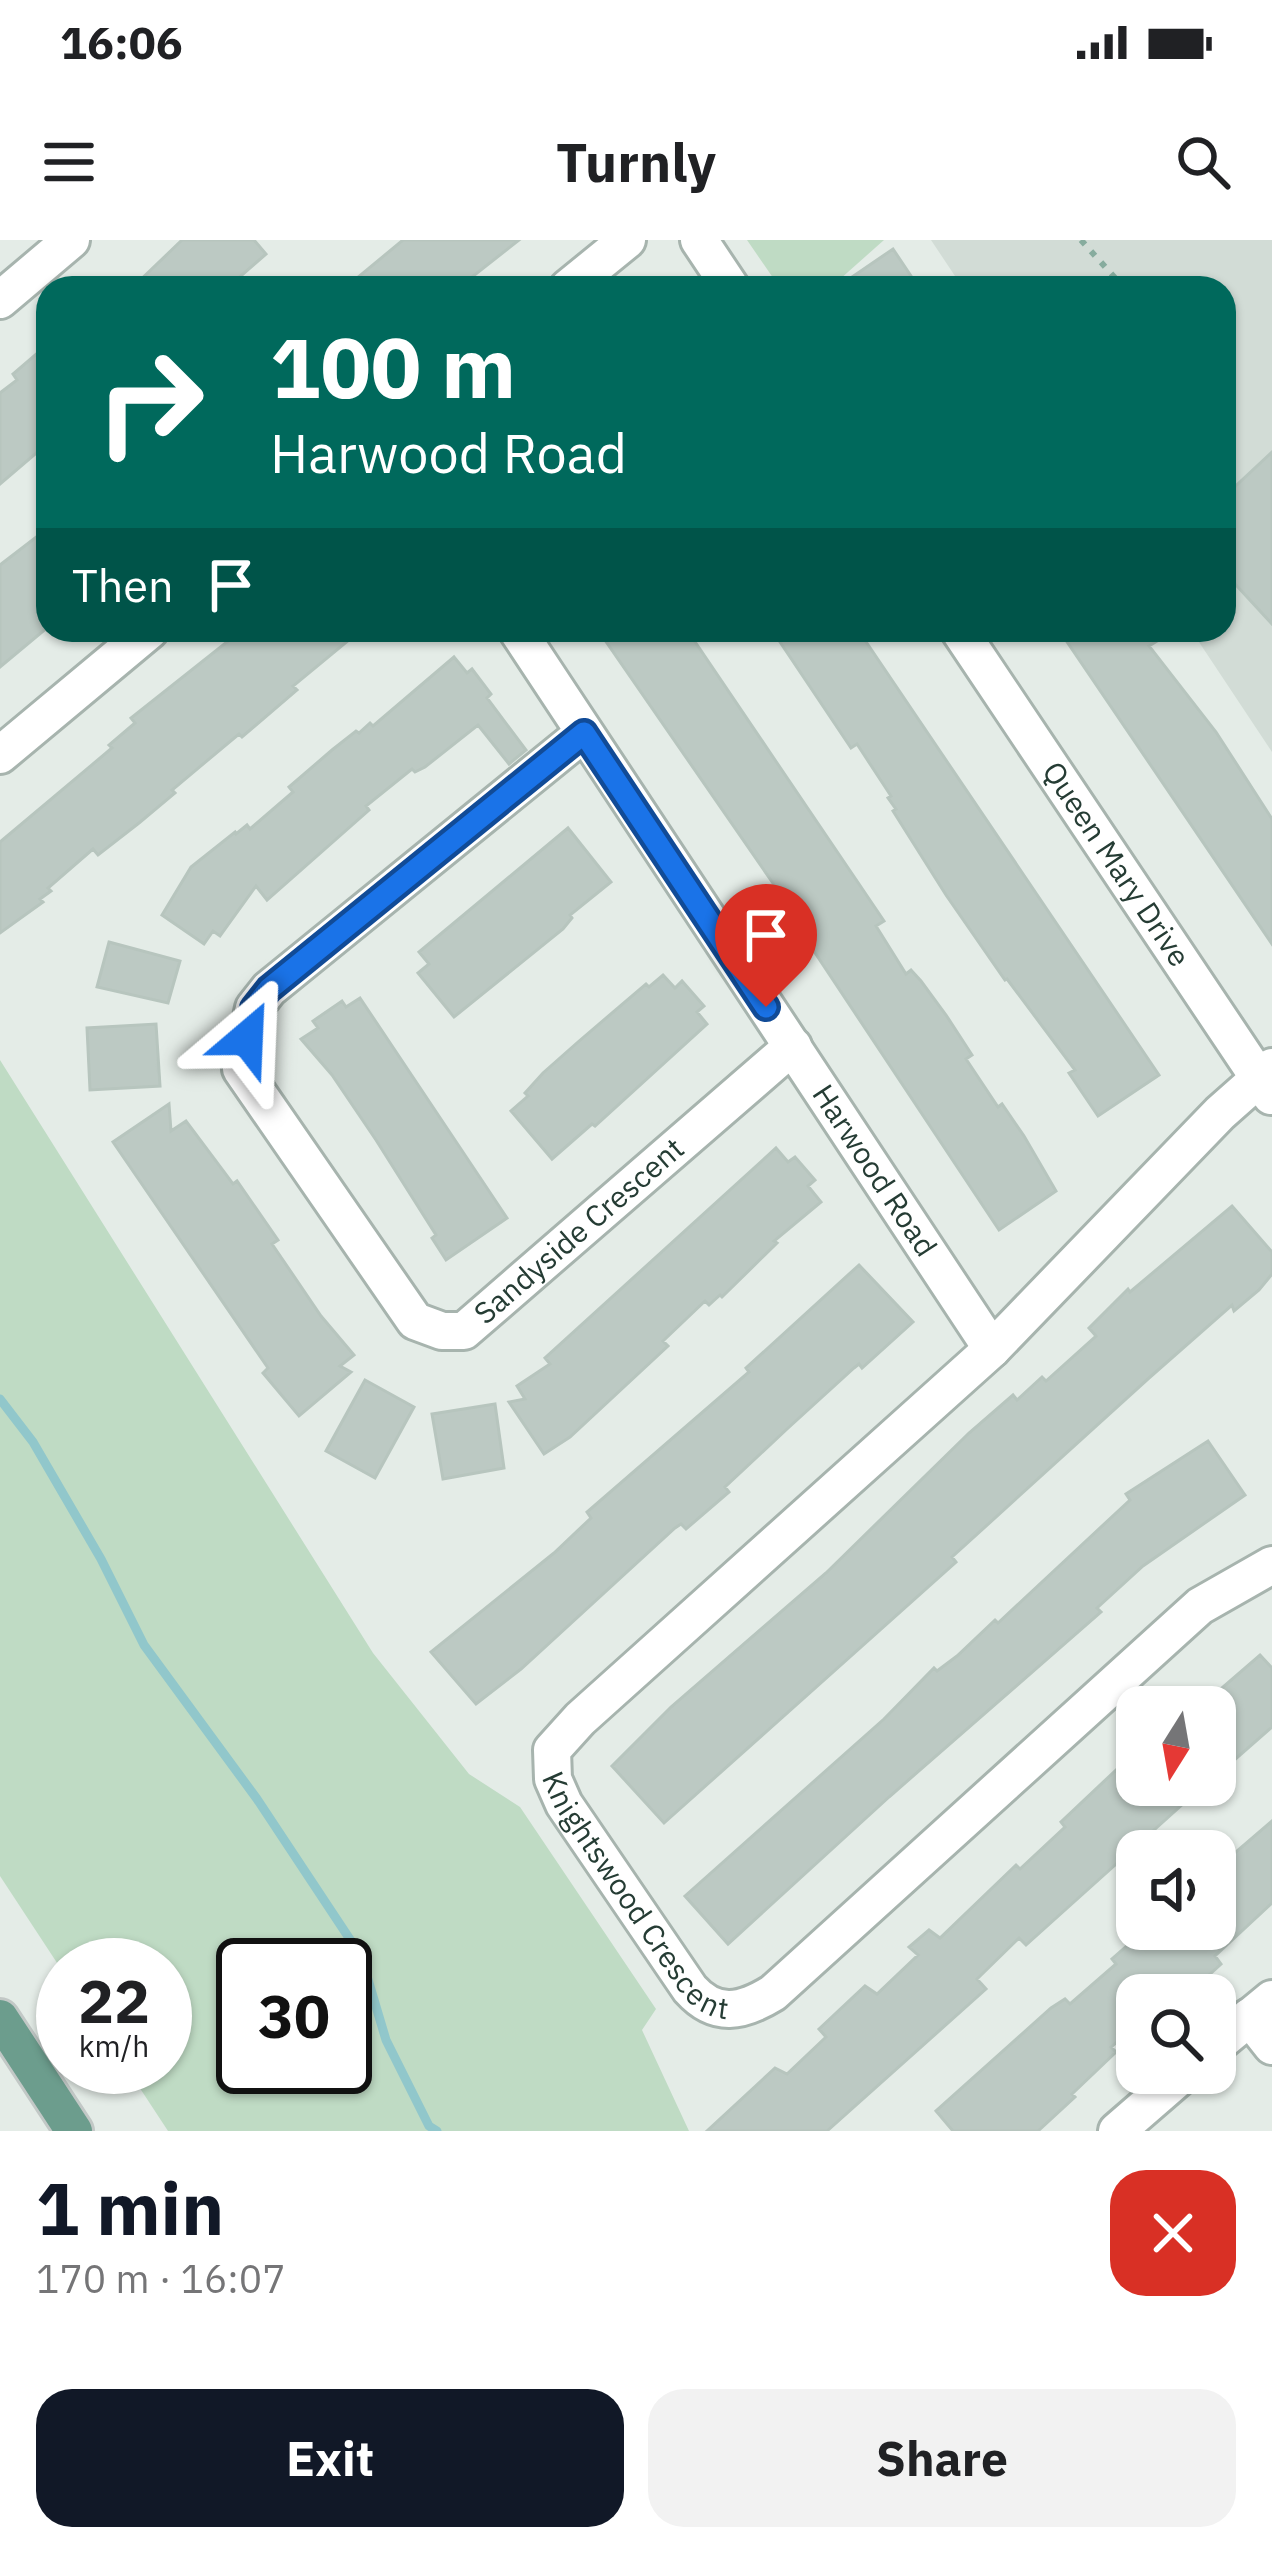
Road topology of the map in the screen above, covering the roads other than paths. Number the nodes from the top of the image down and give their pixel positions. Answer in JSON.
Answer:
{"nodes":[{"id":1,"x":71,"y":240,"type":"edge"},
{"id":2,"x":628,"y":240,"type":"edge"},
{"id":3,"x":699,"y":240,"type":"edge"},
{"id":4,"x":583,"y":276,"type":"edge"},
{"id":5,"x":723,"y":276,"type":"edge"},
{"id":6,"x":0,"y":301,"type":"edge"},
{"id":7,"x":136,"y":642,"type":"edge"},
{"id":8,"x":525,"y":642,"type":"edge"},
{"id":9,"x":967,"y":642,"type":"edge"},
{"id":10,"x":584,"y":733,"type":"junction"},
{"id":11,"x":0,"y":755,"type":"edge"},
{"id":12,"x":793,"y":1046,"type":"junction"},
{"id":13,"x":1268,"y":1081,"type":"edge"},
{"id":14,"x":992,"y":1349,"type":"junction"},
{"id":15,"x":1272,"y":1565,"type":"edge"},
{"id":16,"x":1260,"y":2008,"type":"edge"},
{"id":17,"x":0,"y":2018,"type":"edge"},
{"id":18,"x":1236,"y":2028,"type":"edge"},
{"id":19,"x":1272,"y":2046,"type":"edge"},
{"id":20,"x":1160,"y":2094,"type":"edge"},
{"id":21,"x":74,"y":2131,"type":"edge"},
{"id":22,"x":1117,"y":2131,"type":"edge"}],
"edges":[{"from":1,"to":6,"type":"street"},
{"from":2,"to":4,"type":"street"},
{"from":3,"to":5,"type":"street"},
{"from":7,"to":11,"type":"street"},
{"from":8,"to":10,"type":"street","name":"Harwood Road"},
{"from":9,"to":13,"type":"street","name":"Queen Mary Drive"},
{"from":10,"to":12,"type":"street","name":"Harwood Road"},
{"from":10,"to":12,"type":"street","name":"Sandyside Crescent"},
{"from":12,"to":14,"type":"street","name":"Harwood Road"},
{"from":13,"to":14,"type":"street","name":"Knightswood Crescent"},
{"from":14,"to":15,"type":"street","name":"Knightswood Crescent"},
{"from":16,"to":18,"type":"street"},
{"from":16,"to":19,"type":"street"},
{"from":17,"to":21,"type":"main road"},
{"from":20,"to":22,"type":"street"}]}
